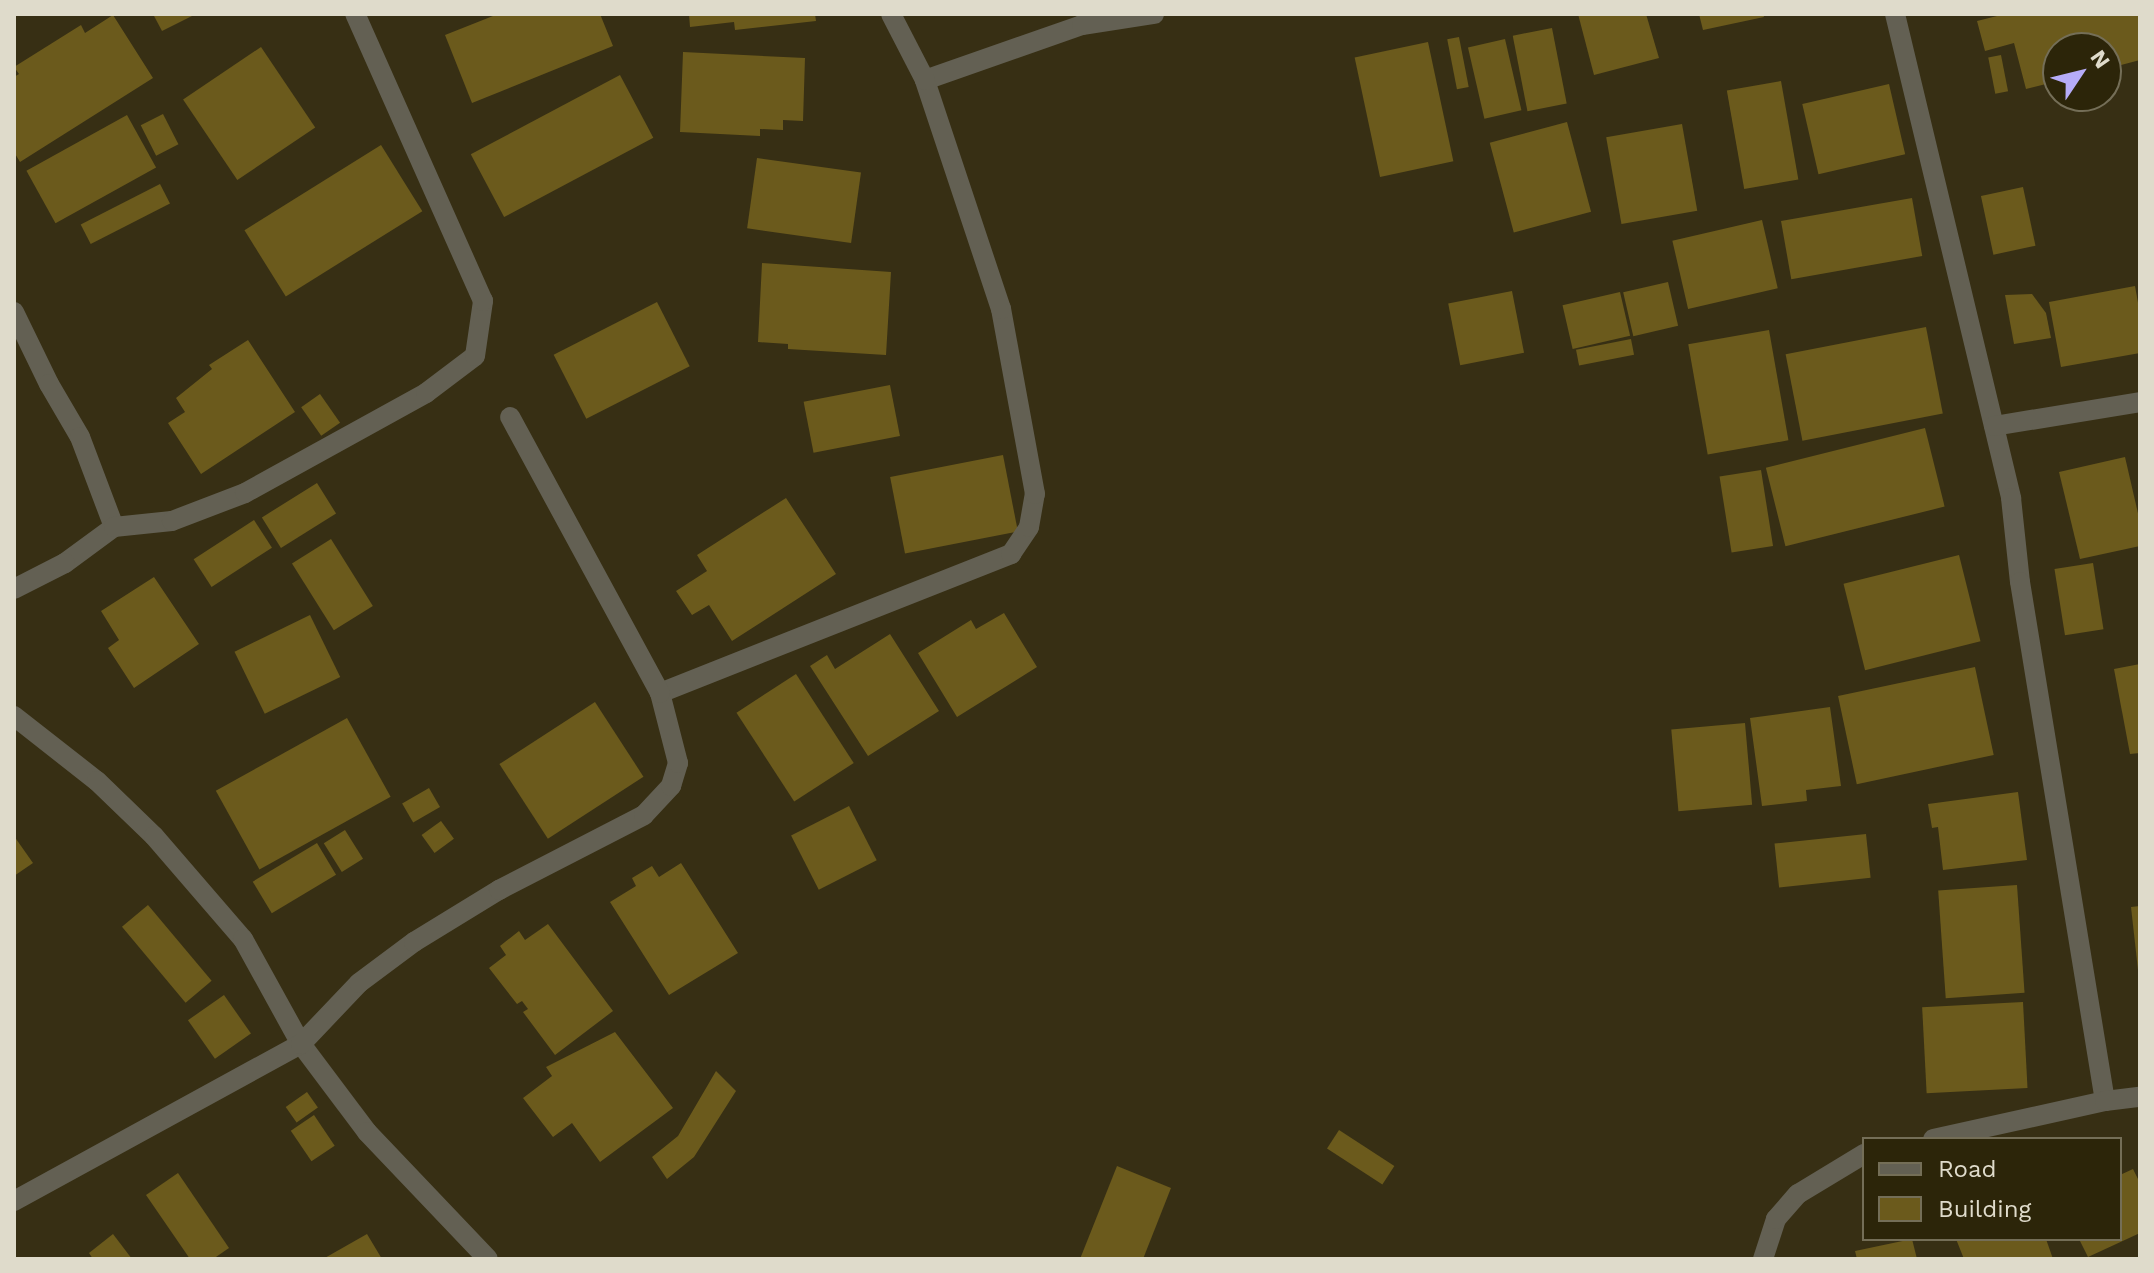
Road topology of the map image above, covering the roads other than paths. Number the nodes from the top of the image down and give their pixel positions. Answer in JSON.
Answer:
{"nodes":[{"id":1,"x":355,"y":14,"type":"edge"},
{"id":2,"x":891,"y":14,"type":"edge"},
{"id":3,"x":1154,"y":14,"type":"edge"},
{"id":4,"x":1895,"y":14,"type":"edge"},
{"id":5,"x":925,"y":80,"type":"junction"},
{"id":6,"x":14,"y":312,"type":"edge"},
{"id":7,"x":2140,"y":402,"type":"edge"},
{"id":8,"x":510,"y":417,"type":"dead end"},
{"id":9,"x":1994,"y":426,"type":"junction"},
{"id":10,"x":114,"y":527,"type":"junction"},
{"id":11,"x":14,"y":589,"type":"edge"},
{"id":12,"x":660,"y":693,"type":"junction"},
{"id":13,"x":14,"y":716,"type":"edge"},
{"id":14,"x":301,"y":1044,"type":"junction"},
{"id":15,"x":2140,"y":1097,"type":"edge"},
{"id":16,"x":2105,"y":1101,"type":"junction"},
{"id":17,"x":1942,"y":1137,"type":"edge"},
{"id":18,"x":1862,"y":1155,"type":"edge"},
{"id":19,"x":14,"y":1201,"type":"edge"},
{"id":20,"x":488,"y":1259,"type":"edge"},
{"id":21,"x":1763,"y":1259,"type":"edge"}],
"edges":[{"from":1,"to":10,"type":"street"},
{"from":2,"to":5,"type":"street"},
{"from":3,"to":5,"type":"street"},
{"from":4,"to":9,"type":"street"},
{"from":5,"to":12,"type":"street"},
{"from":6,"to":10,"type":"street"},
{"from":7,"to":9,"type":"street"},
{"from":8,"to":12,"type":"street"},
{"from":9,"to":16,"type":"street"},
{"from":10,"to":11,"type":"street"},
{"from":12,"to":14,"type":"street"},
{"from":13,"to":14,"type":"street"},
{"from":14,"to":19,"type":"street"},
{"from":14,"to":20,"type":"street"},
{"from":15,"to":16,"type":"street"},
{"from":16,"to":17,"type":"street"},
{"from":18,"to":21,"type":"street"}]}
